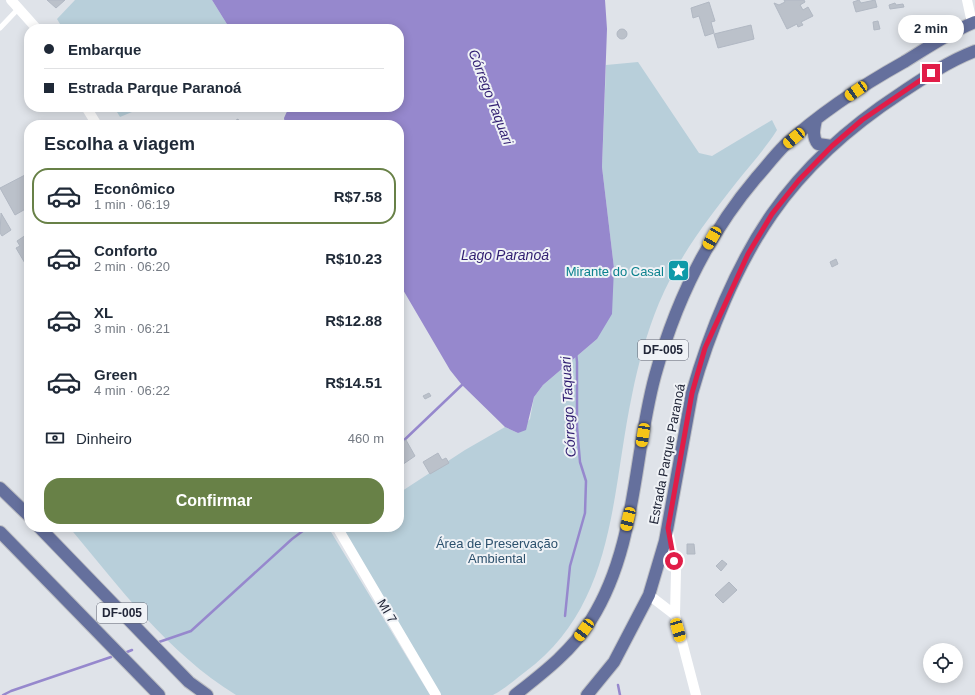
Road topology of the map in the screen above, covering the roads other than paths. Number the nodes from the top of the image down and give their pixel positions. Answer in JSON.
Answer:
{"nodes":[{"id":1,"x":11,"y":0,"type":"edge"},
{"id":2,"x":967,"y":0,"type":"edge"},
{"id":3,"x":18,"y":9,"type":"junction"},
{"id":4,"x":974,"y":22,"type":"edge"},
{"id":5,"x":32,"y":24,"type":"edge"},
{"id":6,"x":0,"y":28,"type":"edge"},
{"id":7,"x":975,"y":51,"type":"edge"},
{"id":8,"x":816,"y":120,"type":"junction"},
{"id":9,"x":832,"y":146,"type":"junction"},
{"id":10,"x":0,"y":488,"type":"edge"},
{"id":11,"x":24,"y":511,"type":"edge"},
{"id":12,"x":668,"y":528,"type":"junction"},
{"id":13,"x":0,"y":532,"type":"edge"},
{"id":14,"x":44,"y":532,"type":"edge"},
{"id":15,"x":340,"y":532,"type":"edge"},
{"id":16,"x":649,"y":595,"type":"junction"},
{"id":17,"x":675,"y":615,"type":"junction"},
{"id":18,"x":159,"y":695,"type":"edge"},
{"id":19,"x":207,"y":695,"type":"edge"},
{"id":20,"x":436,"y":695,"type":"edge"},
{"id":21,"x":515,"y":695,"type":"edge"},
{"id":22,"x":587,"y":695,"type":"edge"},
{"id":23,"x":696,"y":695,"type":"edge"}],
"edges":[{"from":1,"to":3,"type":"street"},
{"from":2,"to":4,"type":"street"},
{"from":3,"to":5,"type":"street"},
{"from":3,"to":6,"type":"lane"},
{"from":4,"to":8,"type":"main road","name":"Estrada Parque Paranoá","number":"DF-005"},
{"from":7,"to":9,"type":"main road","name":"Estrada Parque Paranoá","number":"DF-005"},
{"from":8,"to":9,"type":"main road"},
{"from":8,"to":21,"type":"main road","name":"Estrada Parque Paranoá","number":"DF-005"},
{"from":9,"to":12,"type":"main road","name":"Estrada Parque Paranoá","number":"DF-005"},
{"from":10,"to":11,"type":"main road"},
{"from":12,"to":16,"type":"main road","name":"Estrada Parque Paranoá","number":"DF-005"},
{"from":12,"to":17,"type":"street"},
{"from":13,"to":18,"type":"main road","number":"DF-005"},
{"from":14,"to":19,"type":"main road","number":"DF-005"},
{"from":15,"to":20,"type":"street","name":"MI 7"},
{"from":16,"to":17,"type":"street"},
{"from":16,"to":22,"type":"main road","name":"Estrada Parque Paranoá","number":"DF-005"},
{"from":17,"to":23,"type":"street"}]}
